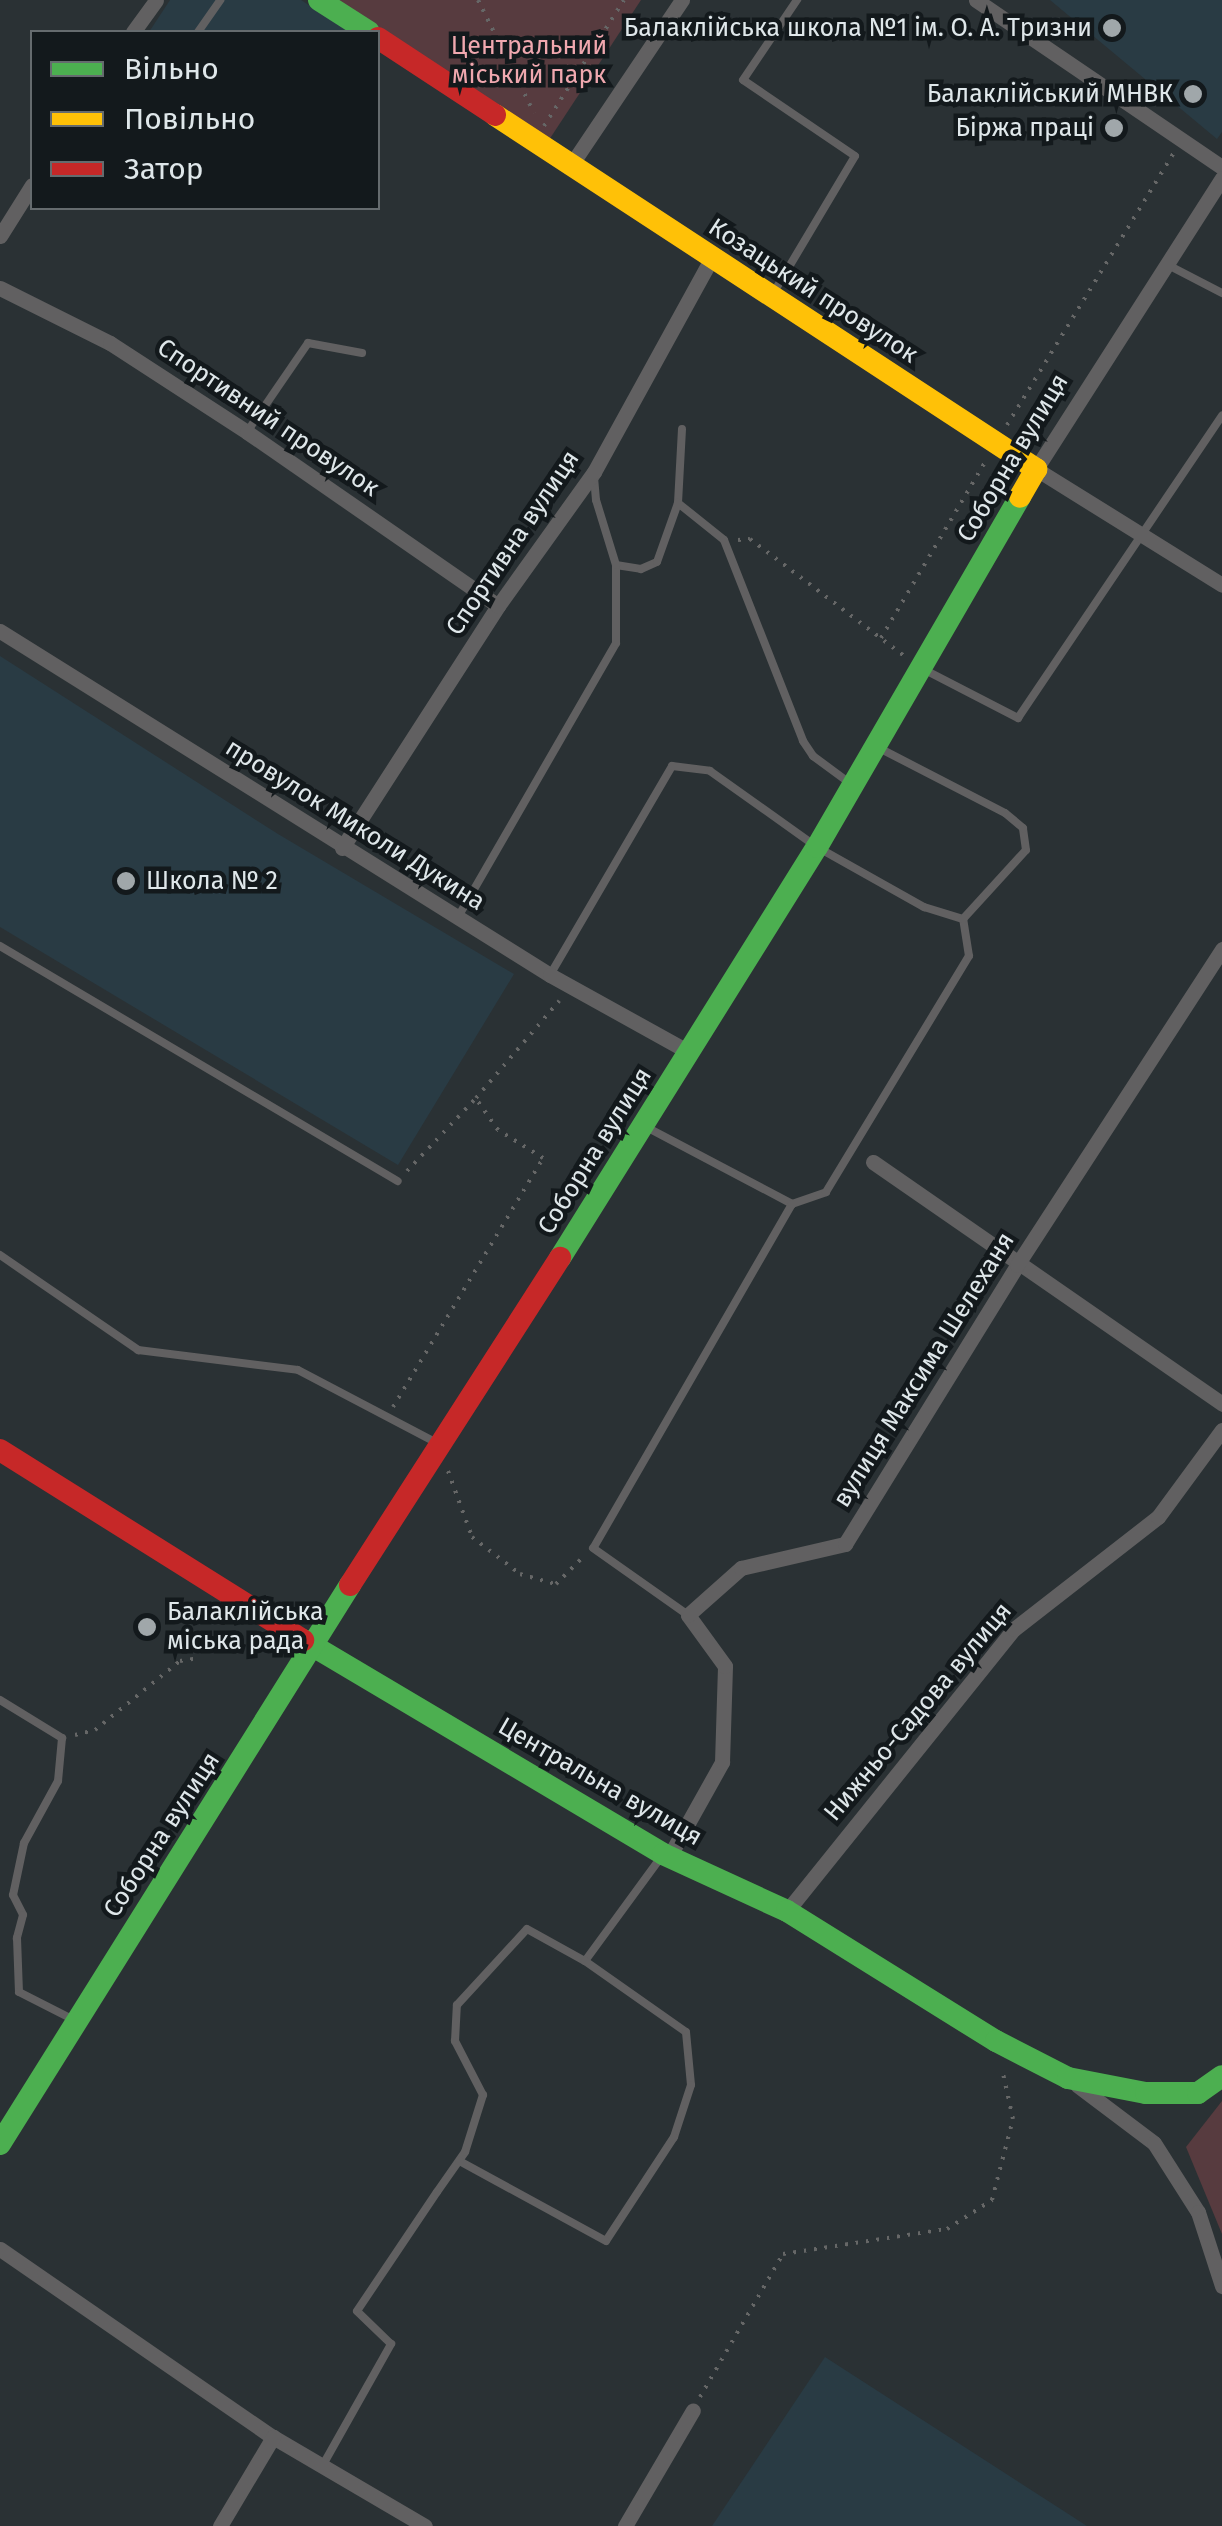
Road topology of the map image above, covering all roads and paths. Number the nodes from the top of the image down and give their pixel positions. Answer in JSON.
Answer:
{"nodes":[{"id":1,"x":156,"y":0,"type":"edge"},
{"id":2,"x":220,"y":0,"type":"edge"},
{"id":3,"x":319,"y":0,"type":"edge"},
{"id":4,"x":478,"y":0,"type":"edge"},
{"id":5,"x":624,"y":0,"type":"edge"},
{"id":6,"x":682,"y":0,"type":"edge"},
{"id":7,"x":797,"y":0,"type":"edge"},
{"id":8,"x":976,"y":0,"type":"edge"},
{"id":9,"x":134,"y":30,"type":"edge"},
{"id":10,"x":199,"y":30,"type":"edge"},
{"id":11,"x":366,"y":30,"type":"edge"},
{"id":12,"x":380,"y":39,"type":"edge"},
{"id":13,"x":1182,"y":140,"type":"junction"},
{"id":14,"x":572,"y":165,"type":"junction"},
{"id":15,"x":1222,"y":166,"type":"edge"},
{"id":16,"x":1222,"y":178,"type":"edge"},
{"id":17,"x":30,"y":188,"type":"edge"},
{"id":18,"x":0,"y":236,"type":"edge"},
{"id":19,"x":712,"y":257,"type":"junction"},
{"id":20,"x":1166,"y":264,"type":"junction"},
{"id":21,"x":0,"y":288,"type":"edge"},
{"id":22,"x":1222,"y":293,"type":"edge"},
{"id":23,"x":772,"y":296,"type":"junction"},
{"id":24,"x":362,"y":353,"type":"dead end"},
{"id":25,"x":1222,"y":415,"type":"edge"},
{"id":26,"x":682,"y":428,"type":"dead end"},
{"id":27,"x":248,"y":432,"type":"junction"},
{"id":28,"x":996,"y":443,"type":"junction"},
{"id":29,"x":1036,"y":470,"type":"junction"},
{"id":30,"x":594,"y":472,"type":"junction"},
{"id":31,"x":678,"y":502,"type":"junction"},
{"id":32,"x":1143,"y":536,"type":"junction"},
{"id":33,"x":724,"y":540,"type":"junction"},
{"id":34,"x":616,"y":565,"type":"junction"},
{"id":35,"x":1222,"y":585,"type":"edge"},
{"id":36,"x":498,"y":606,"type":"junction"},
{"id":37,"x":0,"y":631,"type":"edge"},
{"id":38,"x":881,"y":638,"type":"junction"},
{"id":39,"x":920,"y":668,"type":"junction"},
{"id":40,"x":874,"y":746,"type":"junction"},
{"id":41,"x":852,"y":784,"type":"junction"},
{"id":42,"x":817,"y":847,"type":"junction"},
{"id":43,"x":342,"y":848,"type":"junction"},
{"id":44,"x":457,"y":918,"type":"junction"},
{"id":45,"x":963,"y":919,"type":"junction"},
{"id":46,"x":0,"y":946,"type":"edge"},
{"id":47,"x":1222,"y":949,"type":"edge"},
{"id":48,"x":550,"y":976,"type":"junction"},
{"id":49,"x":571,"y":987,"type":"junction"},
{"id":50,"x":689,"y":1052,"type":"junction"},
{"id":51,"x":476,"y":1098,"type":"junction"},
{"id":52,"x":646,"y":1126,"type":"junction"},
{"id":53,"x":873,"y":1162,"type":"dead end"},
{"id":54,"x":398,"y":1181,"type":"joint"},
{"id":55,"x":792,"y":1204,"type":"junction"},
{"id":56,"x":0,"y":1255,"type":"edge"},
{"id":57,"x":1018,"y":1265,"type":"junction"},
{"id":58,"x":1222,"y":1404,"type":"edge"},
{"id":59,"x":388,"y":1415,"type":"junction"},
{"id":60,"x":1222,"y":1430,"type":"edge"},
{"id":61,"x":438,"y":1444,"type":"junction"},
{"id":62,"x":0,"y":1450,"type":"edge"},
{"id":63,"x":593,"y":1548,"type":"junction"},
{"id":64,"x":688,"y":1616,"type":"junction"},
{"id":65,"x":314,"y":1647,"type":"junction"},
{"id":66,"x":200,"y":1658,"type":"dead end"},
{"id":67,"x":0,"y":1700,"type":"edge"},
{"id":68,"x":62,"y":1738,"type":"junction"},
{"id":69,"x":666,"y":1855,"type":"junction"},
{"id":70,"x":787,"y":1910,"type":"junction"},
{"id":71,"x":585,"y":1961,"type":"junction"},
{"id":72,"x":76,"y":2021,"type":"junction"},
{"id":73,"x":996,"y":2040,"type":"junction"},
{"id":74,"x":1222,"y":2076,"type":"edge"},
{"id":75,"x":1068,"y":2078,"type":"junction"},
{"id":76,"x":0,"y":2144,"type":"edge"},
{"id":77,"x":458,"y":2161,"type":"junction"},
{"id":78,"x":0,"y":2249,"type":"edge"},
{"id":79,"x":1222,"y":2286,"type":"edge"},
{"id":80,"x":692,"y":2410,"type":"joint"},
{"id":81,"x":273,"y":2437,"type":"junction"},
{"id":82,"x":324,"y":2464,"type":"junction"},
{"id":83,"x":220,"y":2526,"type":"edge"},
{"id":84,"x":425,"y":2526,"type":"edge"},
{"id":85,"x":625,"y":2526,"type":"edge"}],
"edges":[{"from":1,"to":9,"type":"street"},
{"from":2,"to":10,"type":"lane"},
{"from":3,"to":11,"type":"street"},
{"from":4,"to":5,"type":"path"},
{"from":6,"to":14,"type":"street"},
{"from":7,"to":23,"type":"lane"},
{"from":8,"to":13,"type":"street"},
{"from":12,"to":14,"type":"street","name":"Козацький провулок"},
{"from":13,"to":15,"type":"street"},
{"from":13,"to":28,"type":"path"},
{"from":14,"to":19,"type":"street","name":"Козацький провулок"},
{"from":16,"to":20,"type":"street","name":"Соборна вулиця"},
{"from":17,"to":18,"type":"street"},
{"from":19,"to":23,"type":"street","name":"Козацький провулок"},
{"from":19,"to":30,"type":"street","name":"Спортивна вулиця"},
{"from":20,"to":22,"type":"lane"},
{"from":20,"to":29,"type":"street","name":"Соборна вулиця"},
{"from":21,"to":27,"type":"street","name":"Спортивний провулок"},
{"from":23,"to":28,"type":"street","name":"Козацький провулок"},
{"from":24,"to":27,"type":"lane"},
{"from":25,"to":32,"type":"lane"},
{"from":26,"to":31,"type":"lane"},
{"from":27,"to":36,"type":"street","name":"Спортивний провулок"},
{"from":28,"to":29,"type":"street","name":"Козацький провулок"},
{"from":28,"to":38,"type":"path"},
{"from":29,"to":32,"type":"street","name":"Козацький провулок"},
{"from":29,"to":39,"type":"street","name":"Соборна вулиця"},
{"from":30,"to":34,"type":"lane"},
{"from":30,"to":36,"type":"street","name":"Спортивна вулиця"},
{"from":31,"to":33,"type":"lane"},
{"from":31,"to":34,"type":"lane"},
{"from":32,"to":35,"type":"street","name":"Козацький провулок"},
{"from":32,"to":39,"type":"lane"},
{"from":33,"to":38,"type":"path"},
{"from":33,"to":41,"type":"lane"},
{"from":34,"to":44,"type":"lane"},
{"from":36,"to":43,"type":"street","name":"Спортивна вулиця"},
{"from":37,"to":43,"type":"street","name":"провулок Миколи Дукина"},
{"from":38,"to":39,"type":"path"},
{"from":39,"to":40,"type":"street","name":"Соборна вулиця"},
{"from":40,"to":41,"type":"street","name":"Соборна вулиця"},
{"from":40,"to":45,"type":"lane"},
{"from":41,"to":42,"type":"street","name":"Соборна вулиця"},
{"from":42,"to":45,"type":"lane"},
{"from":42,"to":48,"type":"lane"},
{"from":42,"to":50,"type":"street","name":"Соборна вулиця"},
{"from":43,"to":44,"type":"street","name":"провулок Миколи Дукина"},
{"from":44,"to":48,"type":"street","name":"провулок Миколи Дукина"},
{"from":45,"to":55,"type":"lane"},
{"from":46,"to":54,"type":"lane"},
{"from":47,"to":57,"type":"street","name":"вулиця Максима Шелеханя"},
{"from":48,"to":49,"type":"street","name":"провулок Миколи Дукина"},
{"from":49,"to":50,"type":"street","name":"провулок Миколи Дукина"},
{"from":49,"to":51,"type":"path"},
{"from":50,"to":52,"type":"street","name":"Соборна вулиця"},
{"from":51,"to":54,"type":"path"},
{"from":51,"to":59,"type":"path"},
{"from":52,"to":55,"type":"lane"},
{"from":52,"to":61,"type":"street","name":"Соборна вулиця"},
{"from":53,"to":57,"type":"street"},
{"from":55,"to":63,"type":"lane"},
{"from":56,"to":59,"type":"lane"},
{"from":57,"to":58,"type":"street"},
{"from":57,"to":64,"type":"street","name":"вулиця Максима Шелеханя"},
{"from":59,"to":61,"type":"lane"},
{"from":60,"to":70,"type":"street","name":"Нижньо-Садова вулиця"},
{"from":61,"to":63,"type":"path"},
{"from":61,"to":65,"type":"street","name":"Соборна вулиця"},
{"from":62,"to":65,"type":"street","name":"Центральна вулиця"},
{"from":63,"to":64,"type":"lane"},
{"from":64,"to":69,"type":"street"},
{"from":65,"to":69,"type":"street","name":"Центральна вулиця"},
{"from":65,"to":72,"type":"street","name":"Соборна вулиця"},
{"from":66,"to":68,"type":"path"},
{"from":67,"to":68,"type":"lane"},
{"from":68,"to":72,"type":"lane"},
{"from":69,"to":70,"type":"street","name":"Центральна вулиця"},
{"from":69,"to":71,"type":"lane"},
{"from":70,"to":73,"type":"street","name":"Центральна вулиця"},
{"from":71,"to":77,"type":"lane"},
{"from":71,"to":77,"type":"lane"},
{"from":72,"to":76,"type":"street","name":"Соборна вулиця"},
{"from":73,"to":75,"type":"street","name":"Центральна вулиця"},
{"from":73,"to":80,"type":"path"},
{"from":74,"to":75,"type":"street","name":"Центральна вулиця"},
{"from":75,"to":79,"type":"street"},
{"from":77,"to":82,"type":"lane"},
{"from":78,"to":81,"type":"street"},
{"from":80,"to":85,"type":"street"},
{"from":81,"to":82,"type":"street"},
{"from":81,"to":83,"type":"street"},
{"from":82,"to":84,"type":"street"}]}
